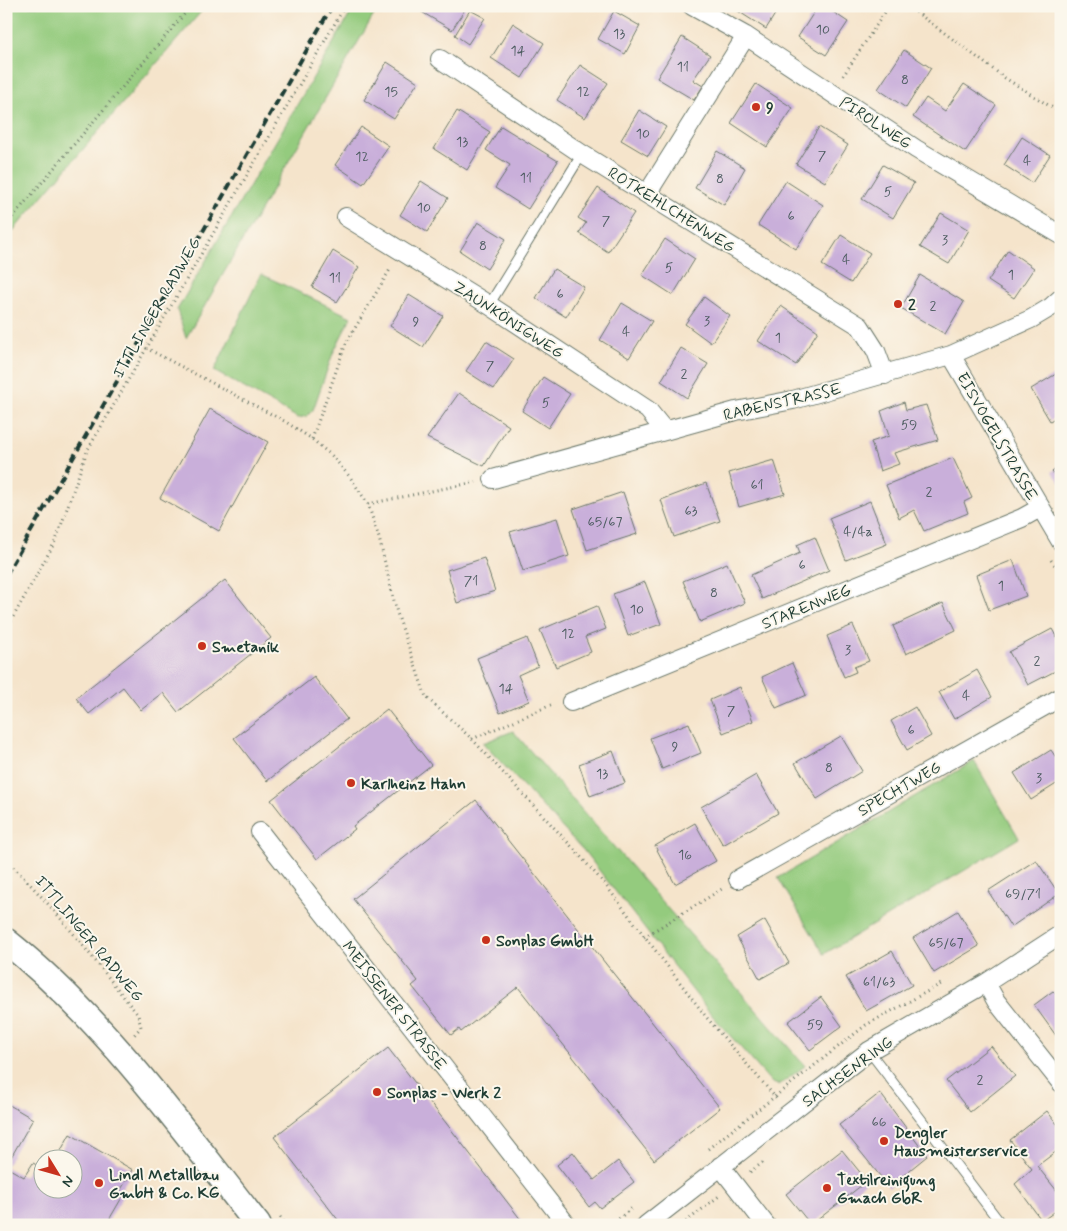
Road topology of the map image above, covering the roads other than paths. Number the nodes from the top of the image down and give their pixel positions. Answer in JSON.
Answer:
{"nodes":[{"id":1,"x":692,"y":6,"type":"edge"},
{"id":2,"x":746,"y":36,"type":"junction"},
{"id":3,"x":440,"y":59,"type":"dead end"},
{"id":4,"x":582,"y":154,"type":"junction"},
{"id":5,"x":647,"y":194,"type":"junction"},
{"id":6,"x":346,"y":217,"type":"dead end"},
{"id":7,"x":1061,"y":235,"type":"edge"},
{"id":8,"x":1061,"y":298,"type":"edge"},
{"id":9,"x":490,"y":305,"type":"junction"},
{"id":10,"x":951,"y":355,"type":"junction"},
{"id":11,"x":884,"y":375,"type":"junction"},
{"id":12,"x":665,"y":432,"type":"junction"},
{"id":13,"x":493,"y":479,"type":"road end"},
{"id":14,"x":1040,"y":508,"type":"junction"},
{"id":15,"x":1061,"y":542,"type":"edge"},
{"id":16,"x":1061,"y":697,"type":"edge"},
{"id":17,"x":571,"y":702,"type":"road end"},
{"id":18,"x":260,"y":832,"type":"dead end"},
{"id":19,"x":738,"y":880,"type":"road end"},
{"id":20,"x":1061,"y":934,"type":"edge"},
{"id":21,"x":6,"y":941,"type":"edge"},
{"id":22,"x":986,"y":983,"type":"junction"},
{"id":23,"x":869,"y":1051,"type":"junction"},
{"id":24,"x":1061,"y":1083,"type":"edge"},
{"id":25,"x":720,"y":1166,"type":"junction"},
{"id":26,"x":258,"y":1225,"type":"edge"},
{"id":27,"x":567,"y":1225,"type":"edge"},
{"id":28,"x":646,"y":1225,"type":"edge"},
{"id":29,"x":766,"y":1225,"type":"edge"},
{"id":30,"x":1002,"y":1225,"type":"edge"}],
"edges":[{"from":1,"to":2,"type":"street","name":"PIROLWEG"},
{"from":2,"to":5,"type":"street"},
{"from":2,"to":7,"type":"street","name":"PIROLWEG"},
{"from":3,"to":4,"type":"street","name":"ROTKEHLCHENWEG"},
{"from":4,"to":5,"type":"street","name":"ROTKEHLCHENWEG"},
{"from":4,"to":9,"type":"lane"},
{"from":5,"to":11,"type":"street","name":"ROTKEHLCHENWEG"},
{"from":6,"to":9,"type":"street","name":"ZAUNKÖNIGWEG"},
{"from":8,"to":10,"type":"street","name":"RABENSTRASSE"},
{"from":9,"to":12,"type":"street","name":"ZAUNKÖNIGWEG"},
{"from":10,"to":11,"type":"street","name":"RABENSTRASSE"},
{"from":10,"to":14,"type":"street","name":"EISVOGELSTRASSE"},
{"from":11,"to":12,"type":"street","name":"RABENSTRASSE"},
{"from":12,"to":13,"type":"street","name":"RABENSTRASSE"},
{"from":14,"to":15,"type":"street","name":"EISVOGELSTRASSE"},
{"from":14,"to":17,"type":"street","name":"STARENWEG"},
{"from":16,"to":19,"type":"street","name":"SPECHTWEG"},
{"from":18,"to":27,"type":"street","name":"MEISSENER STRASSE"},
{"from":20,"to":22,"type":"street","name":"SACHSENRING"},
{"from":21,"to":26,"type":"street"},
{"from":22,"to":23,"type":"street","name":"SACHSENRING"},
{"from":22,"to":24,"type":"street"},
{"from":23,"to":25,"type":"street","name":"SACHSENRING"},
{"from":23,"to":30,"type":"lane"},
{"from":25,"to":28,"type":"street","name":"SACHSENRING"},
{"from":25,"to":29,"type":"street"}]}
